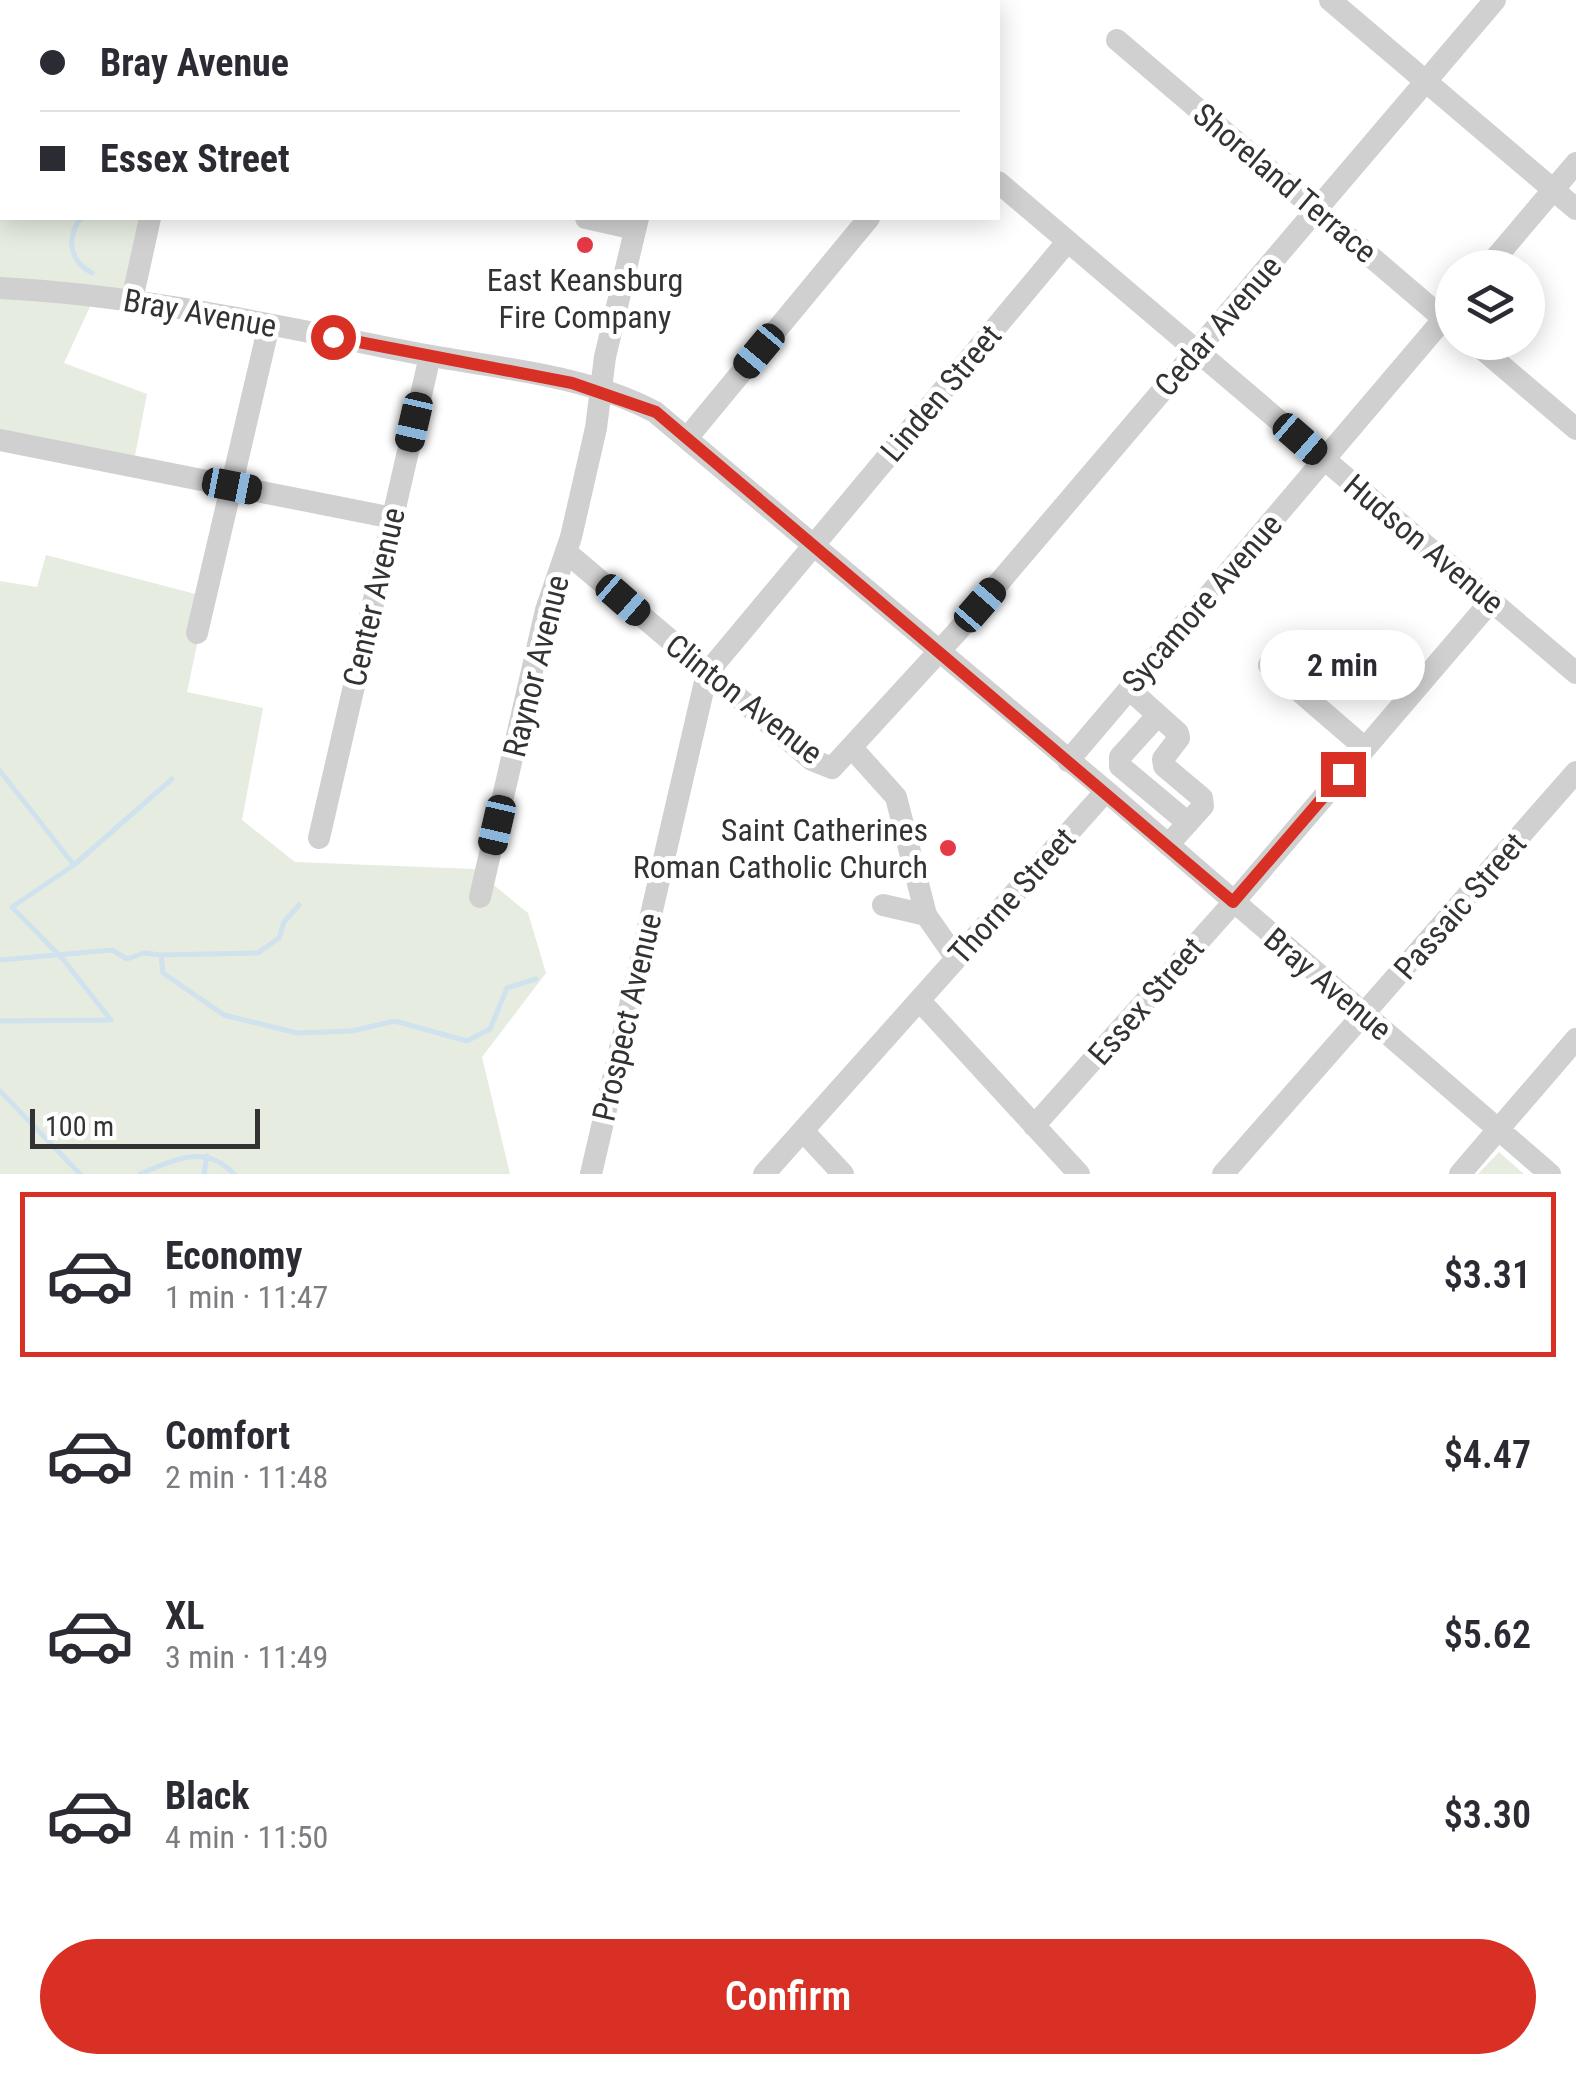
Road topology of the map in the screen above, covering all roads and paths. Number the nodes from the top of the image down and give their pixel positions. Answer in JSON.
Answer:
{"nodes":[{"id":1,"x":1330,"y":0,"type":"edge"},
{"id":2,"x":1495,"y":0,"type":"edge"},
{"id":3,"x":1117,"y":40,"type":"dead end"},
{"id":4,"x":1426,"y":82,"type":"junction"},
{"id":5,"x":1576,"y":163,"type":"edge"},
{"id":6,"x":1000,"y":184,"type":"edge"},
{"id":7,"x":1554,"y":190,"type":"junction"},
{"id":8,"x":1576,"y":208,"type":"edge"},
{"id":9,"x":1318,"y":209,"type":"junction"},
{"id":10,"x":150,"y":220,"type":"edge"},
{"id":11,"x":606,"y":220,"type":"edge"},
{"id":12,"x":868,"y":220,"type":"edge"},
{"id":13,"x":636,"y":223,"type":"edge"},
{"id":14,"x":1067,"y":242,"type":"junction"},
{"id":15,"x":1503,"y":250,"type":"edge"},
{"id":16,"x":0,"y":288,"type":"edge"},
{"id":17,"x":132,"y":300,"type":"junction"},
{"id":18,"x":1435,"y":306,"type":"edge"},
{"id":19,"x":269,"y":325,"type":"junction"},
{"id":20,"x":1435,"y":335,"type":"edge"},
{"id":21,"x":1197,"y":351,"type":"junction"},
{"id":22,"x":430,"y":356,"type":"junction"},
{"id":23,"x":1495,"y":360,"type":"edge"},
{"id":24,"x":601,"y":392,"type":"junction"},
{"id":25,"x":1575,"y":427,"type":"edge"},
{"id":26,"x":688,"y":437,"type":"junction"},
{"id":27,"x":0,"y":440,"type":"edge"},
{"id":28,"x":1325,"y":461,"type":"junction"},
{"id":29,"x":232,"y":486,"type":"junction"},
{"id":30,"x":393,"y":518,"type":"junction"},
{"id":31,"x":812,"y":544,"type":"junction"},
{"id":32,"x":566,"y":552,"type":"junction"},
{"id":33,"x":1492,"y":601,"type":"junction"},
{"id":34,"x":198,"y":633,"type":"dead end"},
{"id":35,"x":938,"y":650,"type":"junction"},
{"id":36,"x":1269,"y":665,"type":"dead end"},
{"id":37,"x":707,"y":673,"type":"junction"},
{"id":38,"x":1576,"y":673,"type":"edge"},
{"id":39,"x":1128,"y":689,"type":"junction"},
{"id":40,"x":1158,"y":715,"type":"junction"},
{"id":41,"x":852,"y":748,"type":"junction"},
{"id":42,"x":1365,"y":748,"type":"junction"},
{"id":43,"x":1068,"y":760,"type":"junction"},
{"id":44,"x":832,"y":768,"type":"joint"},
{"id":45,"x":1576,"y":772,"type":"edge"},
{"id":46,"x":1106,"y":791,"type":"junction"},
{"id":47,"x":1188,"y":823,"type":"junction"},
{"id":48,"x":318,"y":838,"type":"dead end"},
{"id":49,"x":1168,"y":844,"type":"junction"},
{"id":50,"x":480,"y":897,"type":"dead end"},
{"id":51,"x":1233,"y":902,"type":"junction"},
{"id":52,"x":883,"y":906,"type":"dead end"},
{"id":53,"x":926,"y":915,"type":"junction"},
{"id":54,"x":956,"y":958,"type":"junction"},
{"id":55,"x":920,"y":1002,"type":"junction"},
{"id":56,"x":1366,"y":1016,"type":"junction"},
{"id":57,"x":1576,"y":1038,"type":"edge"},
{"id":58,"x":1034,"y":1126,"type":"junction"},
{"id":59,"x":1499,"y":1128,"type":"junction"},
{"id":60,"x":803,"y":1131,"type":"junction"},
{"id":61,"x":1467,"y":1172,"type":"edge"},
{"id":62,"x":591,"y":1174,"type":"edge"},
{"id":63,"x":764,"y":1174,"type":"edge"},
{"id":64,"x":843,"y":1174,"type":"edge"},
{"id":65,"x":1078,"y":1174,"type":"edge"},
{"id":66,"x":1223,"y":1174,"type":"edge"},
{"id":67,"x":1550,"y":1174,"type":"edge"}],
"edges":[{"from":1,"to":4,"type":"street"},
{"from":2,"to":4,"type":"street","name":"Cedar Avenue"},
{"from":3,"to":9,"type":"street","name":"Shoreland Terrace"},
{"from":4,"to":7,"type":"street"},
{"from":4,"to":9,"type":"street","name":"Cedar Avenue"},
{"from":5,"to":7,"type":"street"},
{"from":6,"to":14,"type":"street","name":"Hudson Avenue"},
{"from":7,"to":8,"type":"street"},
{"from":7,"to":15,"type":"street"},
{"from":9,"to":18,"type":"street","name":"Shoreland Terrace"},
{"from":9,"to":21,"type":"street","name":"Cedar Avenue"},
{"from":10,"to":17,"type":"street"},
{"from":11,"to":13,"type":"street"},
{"from":12,"to":26,"type":"street"},
{"from":13,"to":24,"type":"street","name":"Raynor Avenue"},
{"from":14,"to":21,"type":"street","name":"Hudson Avenue"},
{"from":14,"to":31,"type":"street","name":"Linden Street"},
{"from":16,"to":17,"type":"street","name":"Bray Avenue"},
{"from":17,"to":19,"type":"street","name":"Bray Avenue"},
{"from":19,"to":22,"type":"street","name":"Bray Avenue"},
{"from":19,"to":29,"type":"street"},
{"from":20,"to":28,"type":"street","name":"Sycamore Avenue"},
{"from":21,"to":28,"type":"street","name":"Hudson Avenue"},
{"from":21,"to":35,"type":"street","name":"Cedar Avenue"},
{"from":22,"to":24,"type":"street","name":"Bray Avenue"},
{"from":22,"to":30,"type":"street","name":"Center Avenue"},
{"from":23,"to":25,"type":"street"},
{"from":24,"to":26,"type":"street","name":"Bray Avenue"},
{"from":24,"to":32,"type":"street","name":"Raynor Avenue"},
{"from":26,"to":31,"type":"street","name":"Bray Avenue"},
{"from":27,"to":29,"type":"street"},
{"from":28,"to":33,"type":"street","name":"Hudson Avenue"},
{"from":28,"to":39,"type":"street","name":"Sycamore Avenue"},
{"from":29,"to":30,"type":"street"},
{"from":29,"to":34,"type":"street"},
{"from":30,"to":48,"type":"street","name":"Center Avenue"},
{"from":31,"to":35,"type":"street","name":"Bray Avenue"},
{"from":31,"to":37,"type":"street","name":"Prospect Avenue"},
{"from":32,"to":37,"type":"street","name":"Clinton Avenue"},
{"from":32,"to":50,"type":"street","name":"Raynor Avenue"},
{"from":33,"to":38,"type":"street","name":"Hudson Avenue"},
{"from":33,"to":42,"type":"street","name":"Essex Street"},
{"from":35,"to":41,"type":"street","name":"Cedar Avenue"},
{"from":35,"to":43,"type":"street","name":"Bray Avenue"},
{"from":36,"to":42,"type":"street"},
{"from":37,"to":44,"type":"street","name":"Clinton Avenue"},
{"from":37,"to":62,"type":"street","name":"Prospect Avenue"},
{"from":39,"to":40,"type":"street"},
{"from":39,"to":43,"type":"street","name":"Sycamore Avenue"},
{"from":40,"to":47,"type":"street"},
{"from":40,"to":47,"type":"street"},
{"from":41,"to":44,"type":"street","name":"Cedar Avenue"},
{"from":41,"to":53,"type":"street"},
{"from":42,"to":51,"type":"street","name":"Essex Street"},
{"from":43,"to":46,"type":"street","name":"Bray Avenue"},
{"from":45,"to":56,"type":"street","name":"Passaic Street"},
{"from":46,"to":49,"type":"street","name":"Bray Avenue"},
{"from":46,"to":54,"type":"street","name":"Thorne Street"},
{"from":47,"to":49,"type":"street"},
{"from":49,"to":51,"type":"street","name":"Bray Avenue"},
{"from":51,"to":56,"type":"street","name":"Bray Avenue"},
{"from":51,"to":58,"type":"street","name":"Essex Street"},
{"from":52,"to":53,"type":"street"},
{"from":53,"to":54,"type":"street"},
{"from":54,"to":55,"type":"street","name":"Thorne Street"},
{"from":55,"to":58,"type":"street"},
{"from":55,"to":60,"type":"street","name":"Thorne Street"},
{"from":56,"to":59,"type":"street","name":"Bray Avenue"},
{"from":56,"to":66,"type":"street","name":"Passaic Street"},
{"from":57,"to":59,"type":"street"},
{"from":58,"to":65,"type":"street"},
{"from":59,"to":61,"type":"street"},
{"from":59,"to":67,"type":"street","name":"Bray Avenue"},
{"from":60,"to":63,"type":"street","name":"Thorne Street"},
{"from":60,"to":64,"type":"street"}]}
